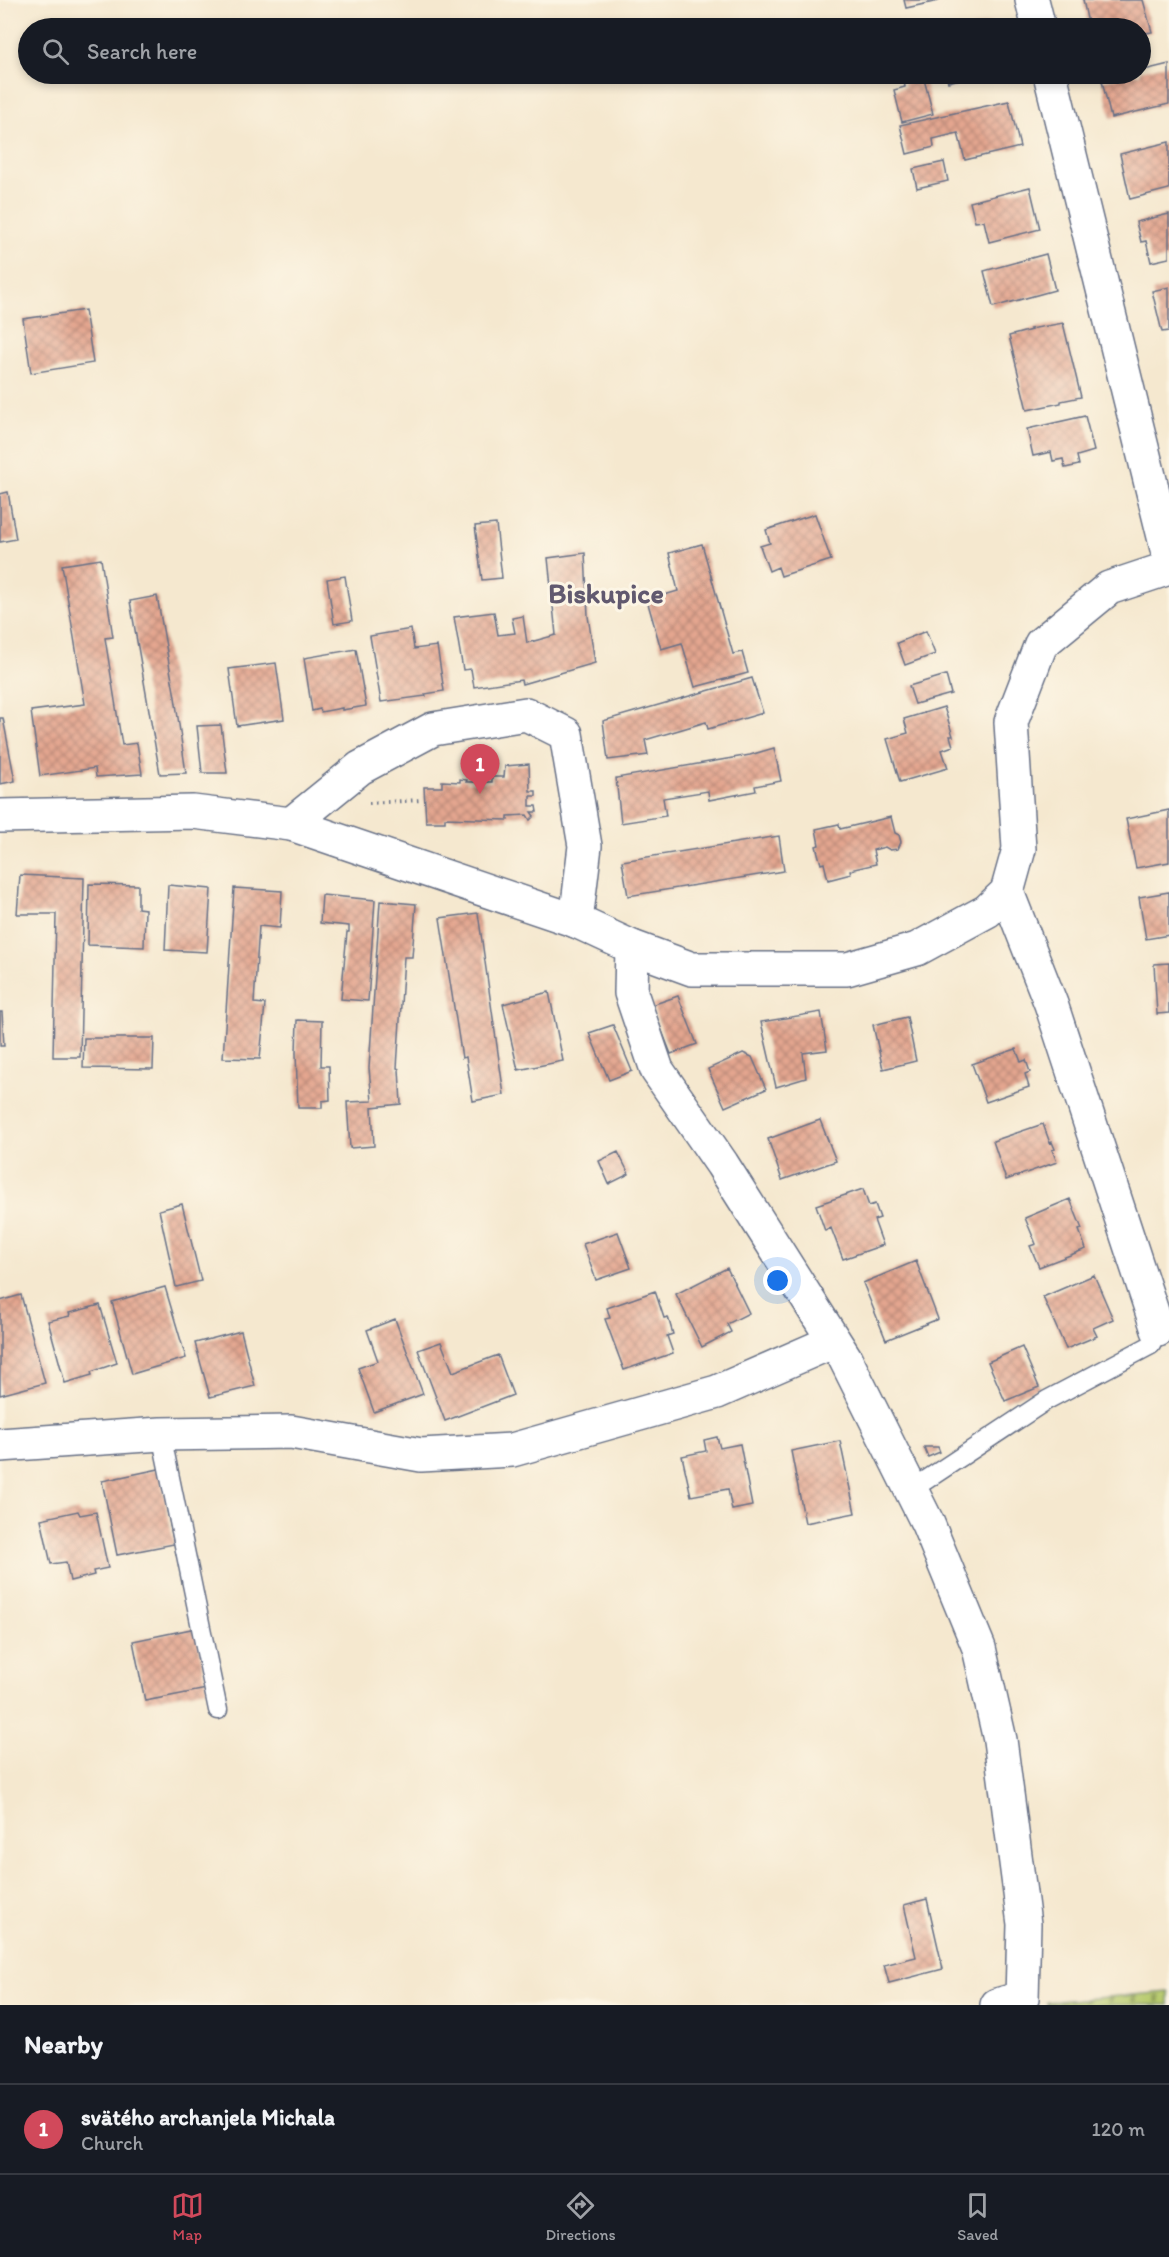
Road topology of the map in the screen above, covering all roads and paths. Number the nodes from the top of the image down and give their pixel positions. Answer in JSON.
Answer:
{"nodes":[{"id":1,"x":1032,"y":0,"type":"edge"},
{"id":2,"x":1036,"y":18,"type":"edge"},
{"id":3,"x":1052,"y":84,"type":"edge"},
{"id":4,"x":1169,"y":557,"type":"edge"},
{"id":5,"x":1169,"y":567,"type":"edge"},
{"id":6,"x":422,"y":800,"type":"dead end"},
{"id":7,"x":367,"y":803,"type":"dead end"},
{"id":8,"x":0,"y":816,"type":"edge"},
{"id":9,"x":291,"y":824,"type":"junction"},
{"id":10,"x":1007,"y":892,"type":"junction"},
{"id":11,"x":576,"y":921,"type":"junction"},
{"id":12,"x":632,"y":946,"type":"junction"},
{"id":13,"x":1158,"y":1330,"type":"joint"},
{"id":14,"x":834,"y":1341,"type":"junction"},
{"id":15,"x":161,"y":1434,"type":"junction"},
{"id":16,"x":0,"y":1445,"type":"edge"},
{"id":17,"x":911,"y":1490,"type":"junction"},
{"id":18,"x":218,"y":1710,"type":"dead end"},
{"id":19,"x":998,"y":2005,"type":"edge"}],
"edges":[{"from":1,"to":2,"type":"street"},
{"from":3,"to":4,"type":"street"},
{"from":5,"to":10,"type":"street"},
{"from":6,"to":7,"type":"path"},
{"from":8,"to":9,"type":"street"},
{"from":9,"to":11,"type":"street"},
{"from":9,"to":11,"type":"street"},
{"from":10,"to":12,"type":"street"},
{"from":10,"to":13,"type":"street"},
{"from":11,"to":12,"type":"street"},
{"from":12,"to":14,"type":"street"},
{"from":13,"to":17,"type":"lane"},
{"from":14,"to":15,"type":"street"},
{"from":14,"to":17,"type":"street"},
{"from":15,"to":16,"type":"street"},
{"from":15,"to":18,"type":"lane"},
{"from":17,"to":19,"type":"street"}]}
